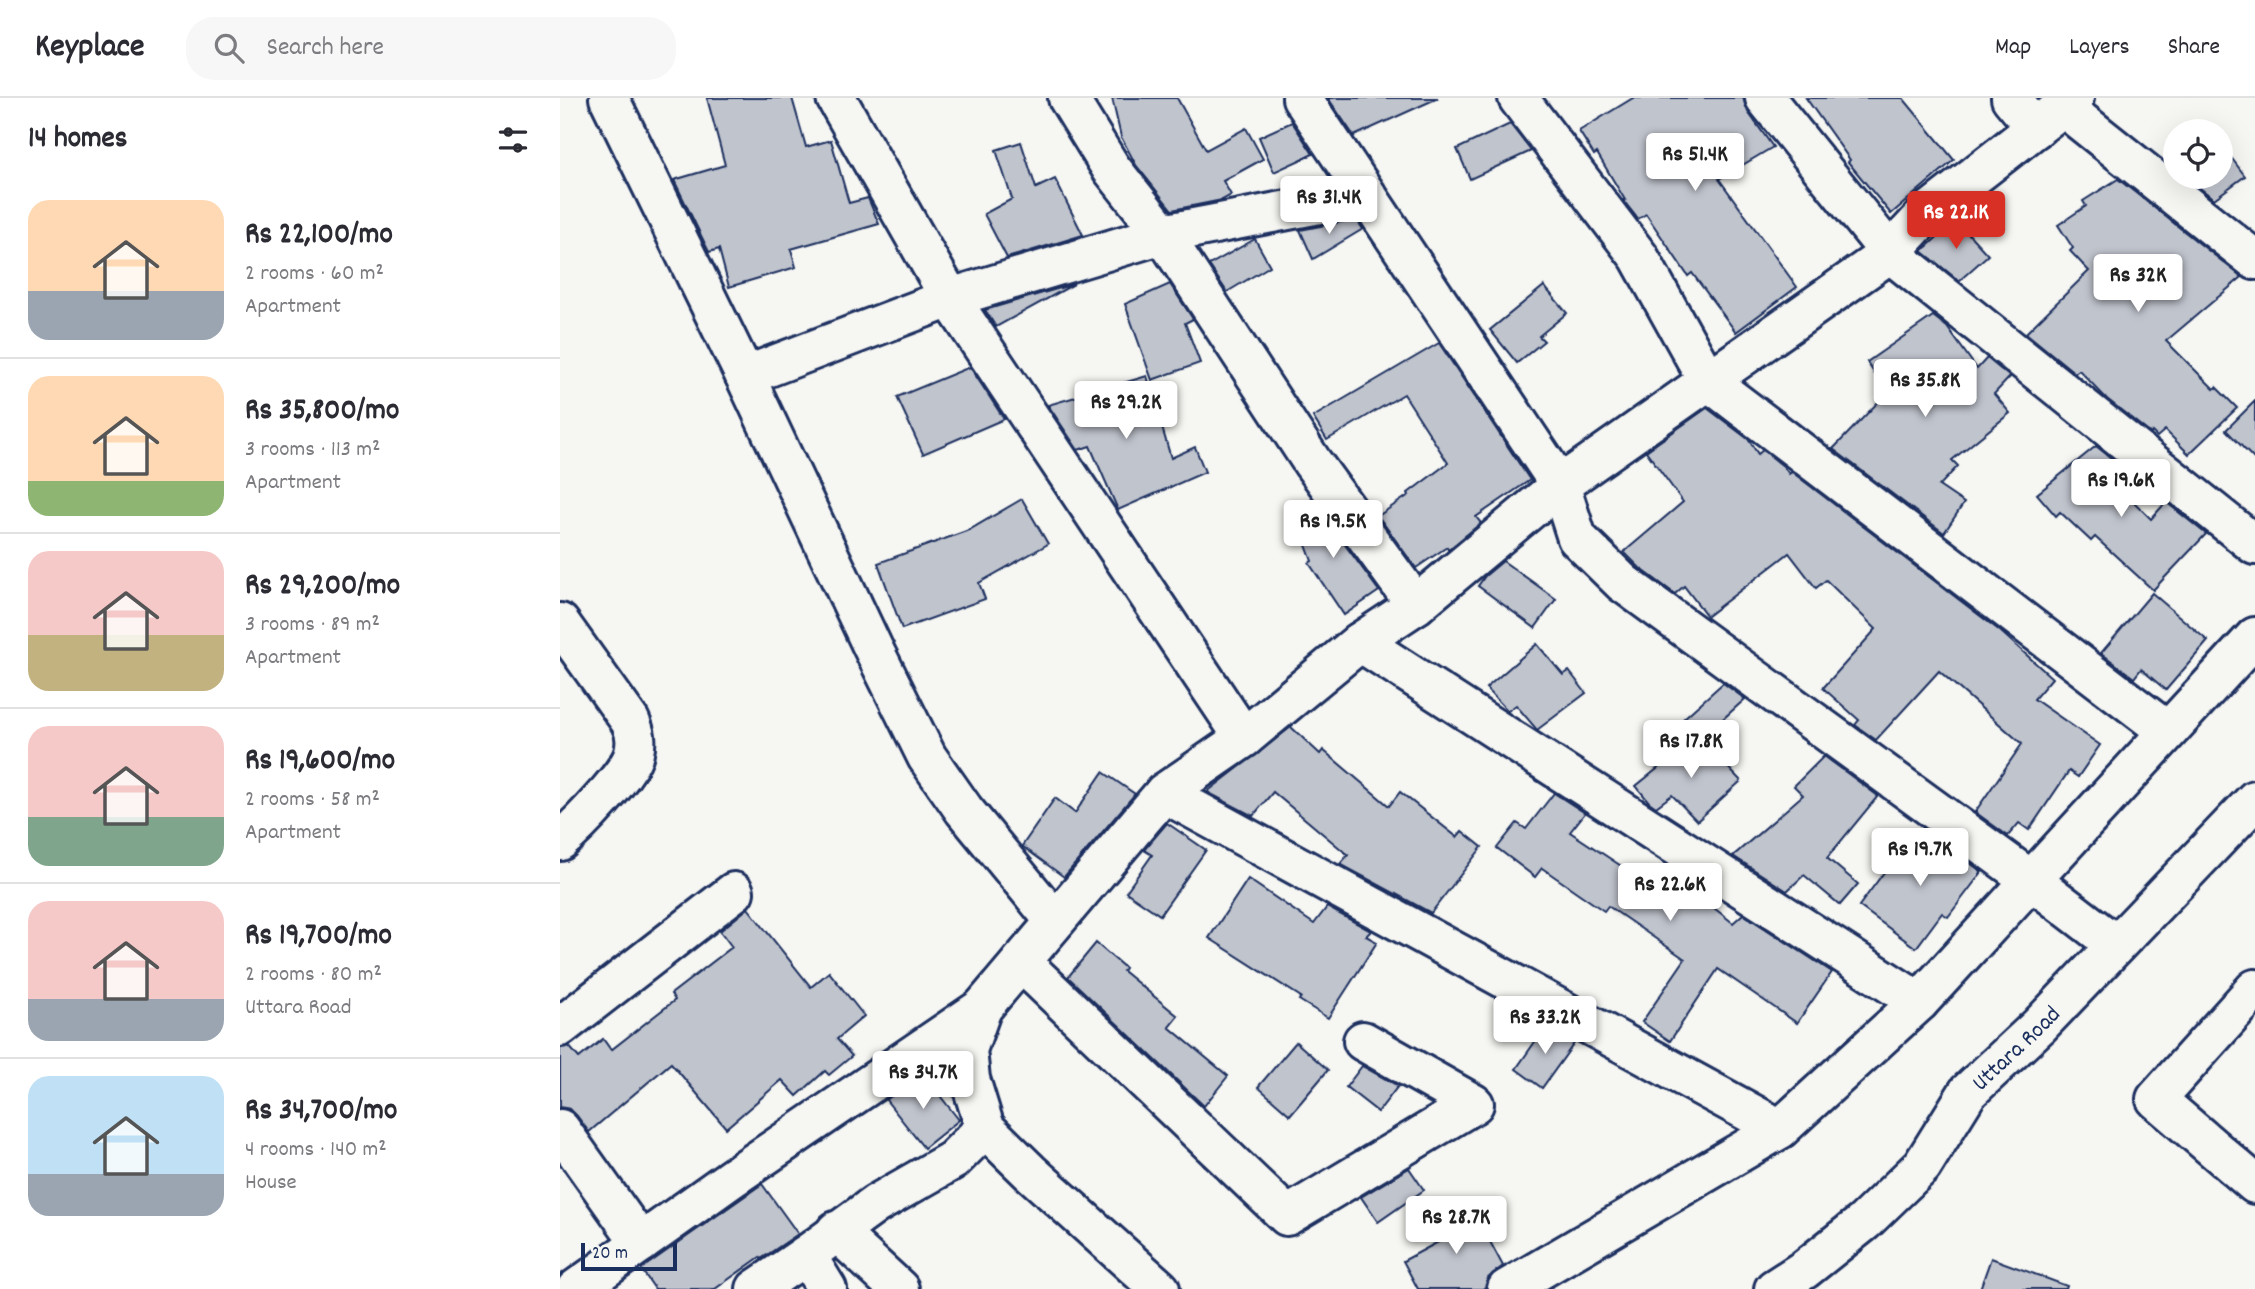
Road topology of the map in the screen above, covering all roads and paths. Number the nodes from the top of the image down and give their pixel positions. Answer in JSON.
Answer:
{"nodes":[{"id":1,"x":609,"y":98,"type":"edge"},
{"id":2,"x":836,"y":98,"type":"edge"},
{"id":3,"x":1068,"y":98,"type":"edge"},
{"id":4,"x":1301,"y":98,"type":"edge"},
{"id":5,"x":1518,"y":98,"type":"edge"},
{"id":6,"x":1765,"y":98,"type":"edge"},
{"id":7,"x":2011,"y":98,"type":"edge"},
{"id":8,"x":2058,"y":111,"type":"edge"},
{"id":9,"x":1366,"y":195,"type":"junction"},
{"id":10,"x":1163,"y":234,"type":"junction"},
{"id":11,"x":1890,"y":253,"type":"junction"},
{"id":12,"x":2255,"y":260,"type":"edge"},
{"id":13,"x":950,"y":298,"type":"junction"},
{"id":14,"x":745,"y":376,"type":"junction"},
{"id":15,"x":1708,"y":381,"type":"junction"},
{"id":16,"x":1560,"y":485,"type":"junction"},
{"id":17,"x":2255,"y":545,"type":"edge"},
{"id":18,"x":1416,"y":605,"type":"junction"},
{"id":19,"x":560,"y":623,"type":"edge"},
{"id":20,"x":2255,"y":636,"type":"edge"},
{"id":21,"x":1360,"y":642,"type":"junction"},
{"id":22,"x":2167,"y":730,"type":"junction"},
{"id":23,"x":1244,"y":738,"type":"junction"},
{"id":24,"x":1164,"y":793,"type":"junction"},
{"id":25,"x":2255,"y":800,"type":"edge"},
{"id":26,"x":560,"y":841,"type":"edge"},
{"id":27,"x":2031,"y":880,"type":"junction"},
{"id":28,"x":734,"y":892,"type":"dead end"},
{"id":29,"x":1055,"y":920,"type":"junction"},
{"id":30,"x":2116,"y":945,"type":"junction"},
{"id":31,"x":1021,"y":962,"type":"junction"},
{"id":32,"x":2255,"y":989,"type":"edge"},
{"id":33,"x":1919,"y":1003,"type":"junction"},
{"id":34,"x":982,"y":1008,"type":"junction"},
{"id":35,"x":560,"y":1027,"type":"edge"},
{"id":36,"x":1363,"y":1041,"type":"dead end"},
{"id":37,"x":985,"y":1128,"type":"junction"},
{"id":38,"x":560,"y":1129,"type":"edge"},
{"id":39,"x":1780,"y":1129,"type":"junction"},
{"id":40,"x":2255,"y":1184,"type":"edge"},
{"id":41,"x":836,"y":1231,"type":"junction"},
{"id":42,"x":641,"y":1243,"type":"junction"},
{"id":43,"x":806,"y":1255,"type":"junction"},
{"id":44,"x":576,"y":1289,"type":"edge"},
{"id":45,"x":756,"y":1289,"type":"edge"},
{"id":46,"x":827,"y":1289,"type":"edge"},
{"id":47,"x":899,"y":1289,"type":"edge"},
{"id":48,"x":1160,"y":1289,"type":"edge"},
{"id":49,"x":1507,"y":1289,"type":"edge"},
{"id":50,"x":1774,"y":1289,"type":"edge"}],
"edges":[{"from":1,"to":14,"type":"street"},
{"from":2,"to":13,"type":"street"},
{"from":3,"to":10,"type":"street"},
{"from":4,"to":9,"type":"street"},
{"from":5,"to":15,"type":"street"},
{"from":6,"to":11,"type":"street"},
{"from":7,"to":8,"type":"street"},
{"from":8,"to":11,"type":"street"},
{"from":8,"to":12,"type":"street"},
{"from":9,"to":10,"type":"street"},
{"from":9,"to":16,"type":"street"},
{"from":10,"to":13,"type":"street"},
{"from":10,"to":18,"type":"street"},
{"from":11,"to":15,"type":"street"},
{"from":11,"to":17,"type":"street"},
{"from":13,"to":14,"type":"street"},
{"from":13,"to":23,"type":"street"},
{"from":14,"to":29,"type":"street"},
{"from":15,"to":16,"type":"street"},
{"from":15,"to":22,"type":"street"},
{"from":16,"to":18,"type":"street"},
{"from":16,"to":27,"type":"street"},
{"from":18,"to":21,"type":"street"},
{"from":19,"to":26,"type":"street"},
{"from":20,"to":22,"type":"street"},
{"from":21,"to":23,"type":"street"},
{"from":21,"to":33,"type":"street"},
{"from":22,"to":27,"type":"street"},
{"from":23,"to":24,"type":"street"},
{"from":24,"to":29,"type":"street"},
{"from":24,"to":39,"type":"street"},
{"from":25,"to":30,"type":"street","name":"Uttara Road"},
{"from":27,"to":30,"type":"street"},
{"from":27,"to":33,"type":"street"},
{"from":28,"to":35,"type":"street"},
{"from":29,"to":31,"type":"street"},
{"from":30,"to":50,"type":"street","name":"Uttara Road"},
{"from":31,"to":34,"type":"street"},
{"from":31,"to":36,"type":"street"},
{"from":32,"to":40,"type":"street"},
{"from":33,"to":39,"type":"street"},
{"from":34,"to":37,"type":"street"},
{"from":34,"to":42,"type":"street"},
{"from":37,"to":41,"type":"street"},
{"from":37,"to":48,"type":"street"},
{"from":38,"to":42,"type":"street"},
{"from":39,"to":49,"type":"street"},
{"from":41,"to":43,"type":"street"},
{"from":41,"to":47,"type":"street"},
{"from":42,"to":44,"type":"street"},
{"from":43,"to":45,"type":"street"},
{"from":43,"to":46,"type":"street"}]}
